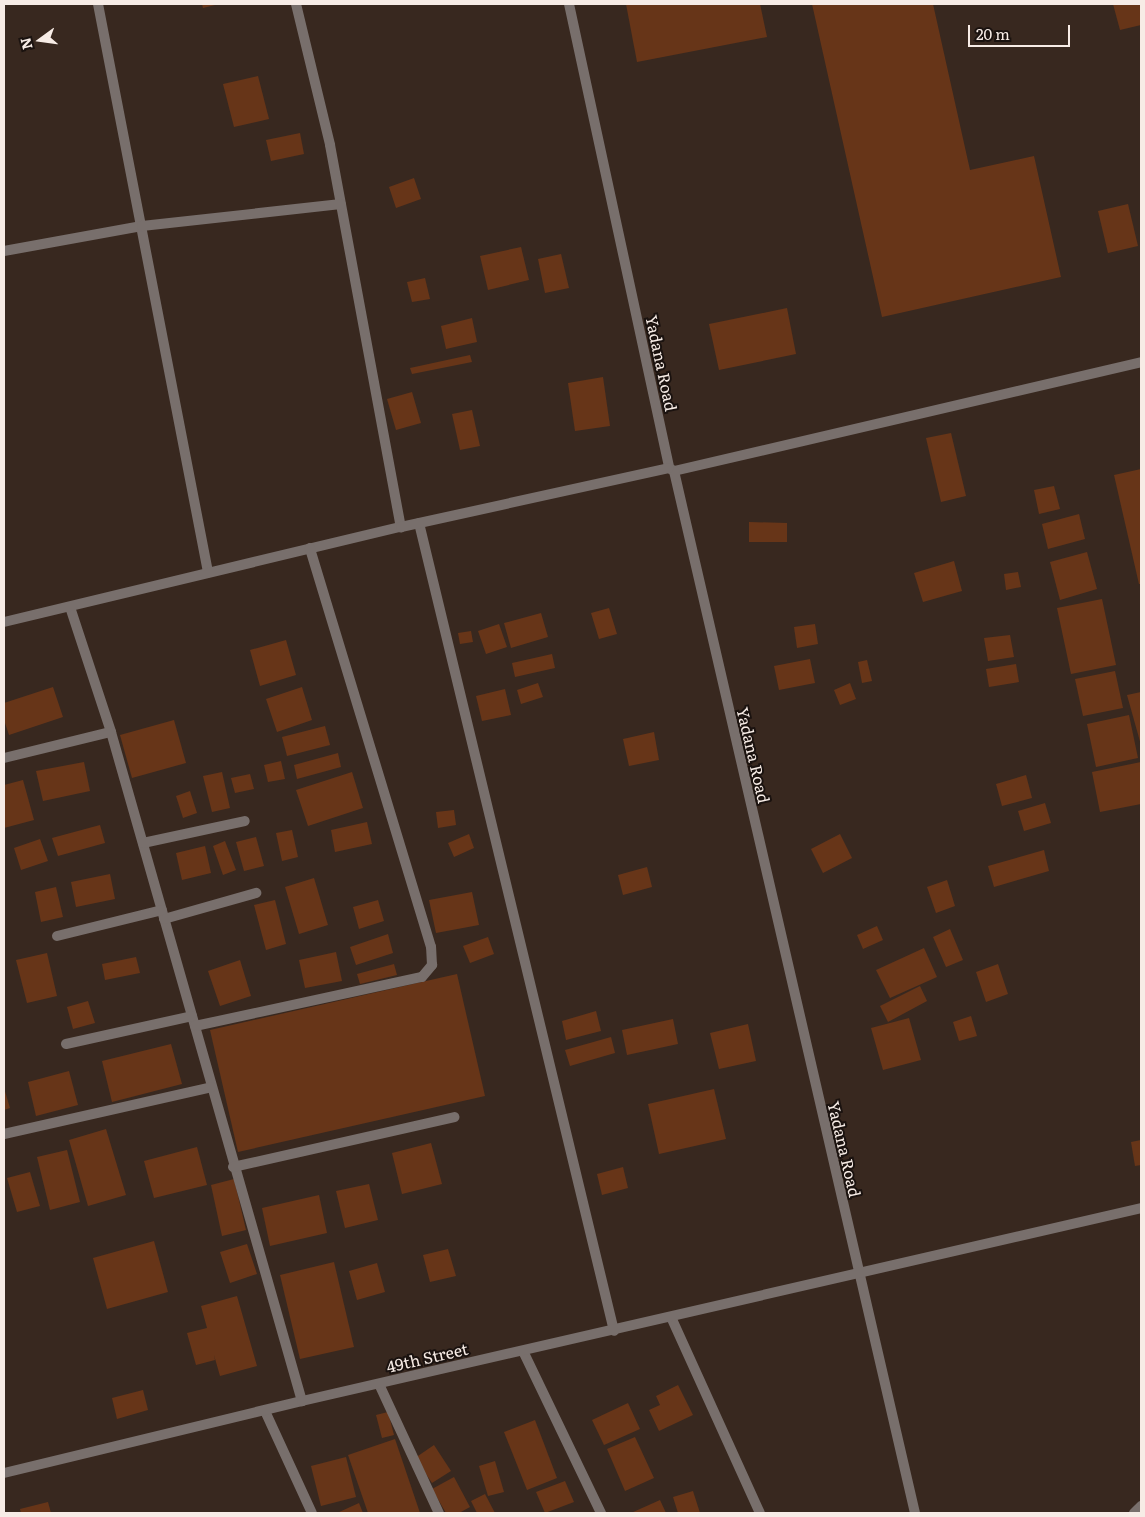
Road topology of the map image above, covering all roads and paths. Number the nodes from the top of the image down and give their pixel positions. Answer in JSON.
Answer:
{"nodes":[{"id":1,"x":98,"y":4,"type":"edge"},
{"id":2,"x":296,"y":4,"type":"edge"},
{"id":3,"x":569,"y":4,"type":"edge"},
{"id":4,"x":341,"y":204,"type":"junction"},
{"id":5,"x":142,"y":226,"type":"junction"},
{"id":6,"x":4,"y":251,"type":"edge"},
{"id":7,"x":1141,"y":362,"type":"edge"},
{"id":8,"x":671,"y":470,"type":"junction"},
{"id":9,"x":419,"y":523,"type":"junction"},
{"id":10,"x":401,"y":527,"type":"junction"},
{"id":11,"x":310,"y":548,"type":"junction"},
{"id":12,"x":208,"y":572,"type":"junction"},
{"id":13,"x":70,"y":607,"type":"junction"},
{"id":14,"x":4,"y":622,"type":"edge"},
{"id":15,"x":111,"y":732,"type":"junction"},
{"id":16,"x":4,"y":758,"type":"edge"},
{"id":17,"x":245,"y":821,"type":"dead end"},
{"id":18,"x":143,"y":843,"type":"junction"},
{"id":19,"x":256,"y":893,"type":"dead end"},
{"id":20,"x":163,"y":915,"type":"junction"},
{"id":21,"x":57,"y":936,"type":"dead end"},
{"id":22,"x":193,"y":1021,"type":"junction"},
{"id":23,"x":66,"y":1044,"type":"dead end"},
{"id":24,"x":212,"y":1087,"type":"junction"},
{"id":25,"x":454,"y":1118,"type":"dead end"},
{"id":26,"x":4,"y":1134,"type":"edge"},
{"id":27,"x":234,"y":1168,"type":"junction"},
{"id":28,"x":1141,"y":1208,"type":"edge"},
{"id":29,"x":859,"y":1274,"type":"junction"},
{"id":30,"x":671,"y":1317,"type":"junction"},
{"id":31,"x":614,"y":1330,"type":"junction"},
{"id":32,"x":523,"y":1351,"type":"junction"},
{"id":33,"x":379,"y":1384,"type":"junction"},
{"id":34,"x":302,"y":1401,"type":"junction"},
{"id":35,"x":265,"y":1410,"type":"junction"},
{"id":36,"x":4,"y":1473,"type":"edge"},
{"id":37,"x":1141,"y":1506,"type":"edge"},
{"id":38,"x":312,"y":1513,"type":"edge"},
{"id":39,"x":439,"y":1513,"type":"edge"},
{"id":40,"x":601,"y":1513,"type":"edge"},
{"id":41,"x":760,"y":1513,"type":"edge"},
{"id":42,"x":915,"y":1513,"type":"edge"},
{"id":43,"x":1134,"y":1513,"type":"edge"}],
"edges":[{"from":1,"to":5,"type":"street"},
{"from":2,"to":4,"type":"street"},
{"from":3,"to":8,"type":"street","name":"Yadana Road"},
{"from":4,"to":5,"type":"street"},
{"from":4,"to":10,"type":"street"},
{"from":5,"to":6,"type":"street"},
{"from":5,"to":12,"type":"street"},
{"from":7,"to":8,"type":"street"},
{"from":8,"to":9,"type":"street"},
{"from":8,"to":29,"type":"street","name":"Yadana Road"},
{"from":9,"to":10,"type":"street"},
{"from":9,"to":31,"type":"street"},
{"from":10,"to":11,"type":"street"},
{"from":11,"to":12,"type":"street"},
{"from":11,"to":22,"type":"street"},
{"from":12,"to":13,"type":"street"},
{"from":13,"to":14,"type":"street"},
{"from":13,"to":15,"type":"street"},
{"from":15,"to":16,"type":"street"},
{"from":15,"to":18,"type":"street"},
{"from":17,"to":18,"type":"street"},
{"from":18,"to":20,"type":"street"},
{"from":19,"to":20,"type":"street"},
{"from":20,"to":21,"type":"street"},
{"from":20,"to":22,"type":"street"},
{"from":22,"to":23,"type":"street"},
{"from":22,"to":24,"type":"street"},
{"from":24,"to":26,"type":"street"},
{"from":24,"to":27,"type":"street"},
{"from":25,"to":27,"type":"street"},
{"from":27,"to":34,"type":"street"},
{"from":28,"to":29,"type":"street","name":"49th Street"},
{"from":29,"to":30,"type":"street","name":"49th Street"},
{"from":29,"to":42,"type":"street","name":"Yadana Road"},
{"from":30,"to":31,"type":"street","name":"49th Street"},
{"from":30,"to":41,"type":"street"},
{"from":31,"to":32,"type":"street","name":"49th Street"},
{"from":32,"to":33,"type":"street","name":"49th Street"},
{"from":32,"to":40,"type":"street"},
{"from":33,"to":34,"type":"street","name":"49th Street"},
{"from":33,"to":39,"type":"street"},
{"from":34,"to":35,"type":"street","name":"49th Street"},
{"from":35,"to":36,"type":"street","name":"49th Street"},
{"from":35,"to":38,"type":"street"},
{"from":37,"to":43,"type":"street"}]}
